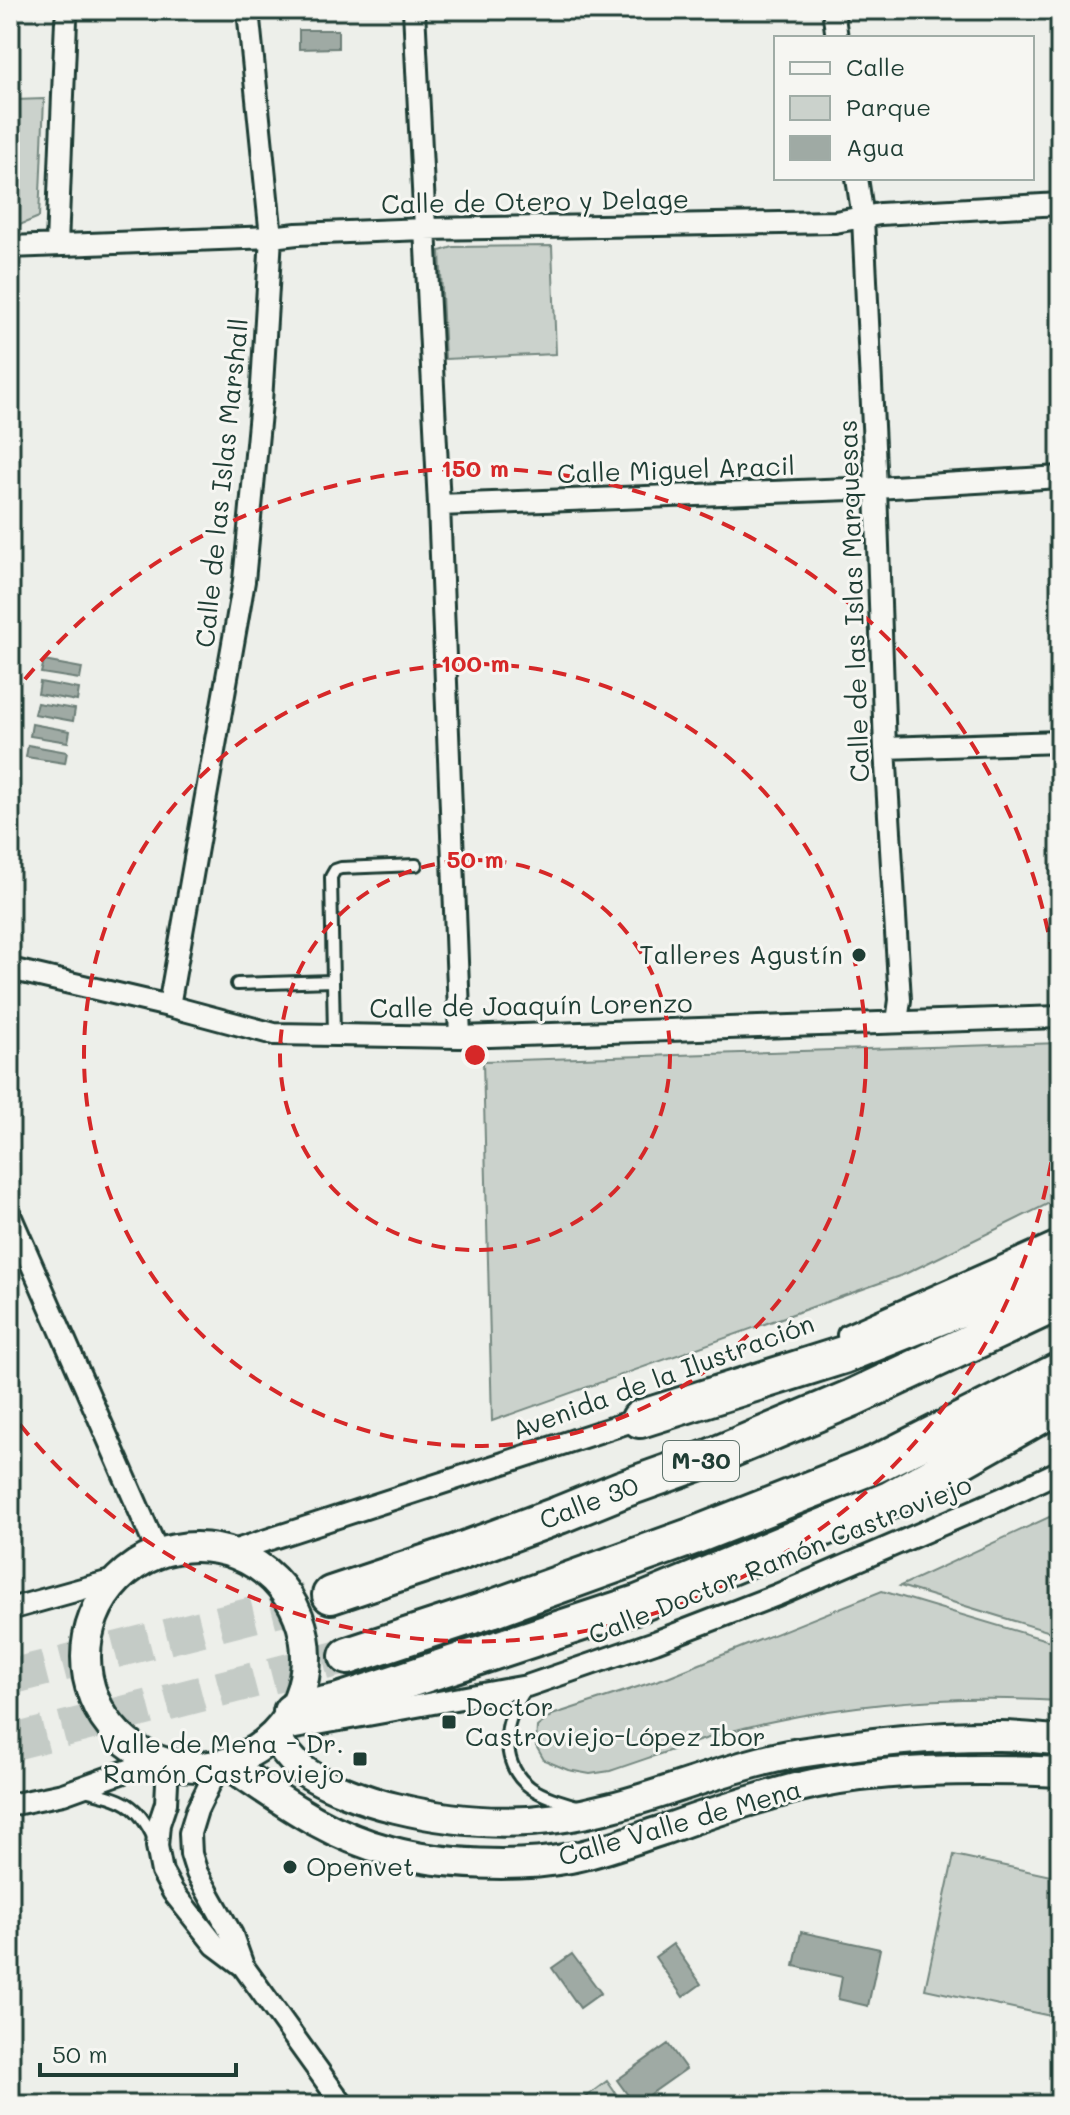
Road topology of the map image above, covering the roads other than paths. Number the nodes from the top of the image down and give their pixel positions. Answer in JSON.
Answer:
{"nodes":[{"id":1,"x":248,"y":10,"type":"edge"},
{"id":2,"x":414,"y":10,"type":"edge"},
{"id":3,"x":833,"y":10,"type":"edge"},
{"id":4,"x":66,"y":20,"type":"dead end"},
{"id":5,"x":837,"y":36,"type":"edge"},
{"id":6,"x":857,"y":180,"type":"edge"},
{"id":7,"x":1060,"y":204,"type":"edge"},
{"id":8,"x":863,"y":218,"type":"junction"},
{"id":9,"x":424,"y":229,"type":"junction"},
{"id":10,"x":271,"y":237,"type":"junction"},
{"id":11,"x":57,"y":245,"type":"junction"},
{"id":12,"x":10,"y":247,"type":"edge"},
{"id":13,"x":1060,"y":477,"type":"edge"},
{"id":14,"x":876,"y":488,"type":"junction"},
{"id":15,"x":439,"y":505,"type":"junction"},
{"id":16,"x":1060,"y":742,"type":"edge"},
{"id":17,"x":885,"y":748,"type":"junction"},
{"id":18,"x":416,"y":865,"type":"dead end"},
{"id":19,"x":10,"y":969,"type":"edge"},
{"id":20,"x":332,"y":981,"type":"junction"},
{"id":21,"x":237,"y":984,"type":"dead end"},
{"id":22,"x":169,"y":1006,"type":"junction"},
{"id":23,"x":1060,"y":1017,"type":"edge"},
{"id":24,"x":897,"y":1022,"type":"junction"},
{"id":25,"x":334,"y":1035,"type":"junction"},
{"id":26,"x":460,"y":1037,"type":"junction"},
{"id":27,"x":10,"y":1215,"type":"edge"},
{"id":28,"x":1060,"y":1241,"type":"edge"},
{"id":29,"x":1060,"y":1268,"type":"edge"},
{"id":30,"x":1060,"y":1301,"type":"edge"},
{"id":31,"x":1060,"y":1371,"type":"edge"},
{"id":32,"x":1060,"y":1404,"type":"edge"},
{"id":33,"x":640,"y":1419,"type":"junction"},
{"id":34,"x":1060,"y":1471,"type":"edge"},
{"id":35,"x":230,"y":1552,"type":"junction"},
{"id":36,"x":158,"y":1553,"type":"junction"},
{"id":37,"x":118,"y":1579,"type":"junction"},
{"id":38,"x":331,"y":1595,"type":"tunnel mouth"},
{"id":39,"x":10,"y":1609,"type":"edge"},
{"id":40,"x":348,"y":1656,"type":"tunnel mouth"},
{"id":41,"x":527,"y":1686,"type":"junction"},
{"id":42,"x":281,"y":1726,"type":"junction"},
{"id":43,"x":1060,"y":1740,"type":"edge"},
{"id":44,"x":160,"y":1761,"type":"junction"},
{"id":45,"x":223,"y":1764,"type":"junction"},
{"id":46,"x":1060,"y":1772,"type":"edge"},
{"id":47,"x":78,"y":1788,"type":"junction"},
{"id":48,"x":10,"y":1805,"type":"edge"},
{"id":49,"x":615,"y":1807,"type":"junction"},
{"id":50,"x":157,"y":1846,"type":"junction"},
{"id":51,"x":243,"y":1966,"type":"junction"},
{"id":52,"x":343,"y":2105,"type":"edge"}],
"edges":[{"from":1,"to":10,"type":"street","name":"Calle de las Islas Marshall"},
{"from":2,"to":9,"type":"street"},
{"from":3,"to":5,"type":"street"},
{"from":4,"to":11,"type":"street"},
{"from":6,"to":8,"type":"street","name":"Calle de las Islas Marquesas"},
{"from":7,"to":8,"type":"street","name":"Calle de Otero y Delage"},
{"from":8,"to":9,"type":"street","name":"Calle de Otero y Delage"},
{"from":8,"to":14,"type":"street","name":"Calle de las Islas Marquesas"},
{"from":9,"to":10,"type":"street","name":"Calle de Otero y Delage"},
{"from":9,"to":15,"type":"street"},
{"from":10,"to":11,"type":"street","name":"Calle de Otero y Delage"},
{"from":10,"to":22,"type":"street","name":"Calle de las Islas Marshall"},
{"from":11,"to":12,"type":"street","name":"Calle de Otero y Delage"},
{"from":13,"to":14,"type":"street","name":"Calle Miguel Aracil"},
{"from":14,"to":15,"type":"street","name":"Calle Miguel Aracil"},
{"from":14,"to":17,"type":"street","name":"Calle de las Islas Marquesas"},
{"from":15,"to":26,"type":"street"},
{"from":16,"to":17,"type":"street"},
{"from":17,"to":24,"type":"street","name":"Calle de las Islas Marquesas"},
{"from":18,"to":20,"type":"lane"},
{"from":19,"to":22,"type":"street","name":"Calle de Joaquín Lorenzo"},
{"from":20,"to":21,"type":"lane"},
{"from":20,"to":25,"type":"lane"},
{"from":22,"to":25,"type":"street","name":"Calle de Joaquín Lorenzo"},
{"from":23,"to":24,"type":"street","name":"Calle de Joaquín Lorenzo"},
{"from":24,"to":26,"type":"street","name":"Calle de Joaquín Lorenzo"},
{"from":25,"to":26,"type":"street","name":"Calle de Joaquín Lorenzo"},
{"from":27,"to":36,"type":"street"},
{"from":28,"to":33,"type":"street","name":"Avenida de la Ilustración"},
{"from":29,"to":33,"type":"highway"},
{"from":30,"to":38,"type":"highway","name":"Calle 30","number":"M-30"},
{"from":31,"to":40,"type":"highway","number":"M-30"},
{"from":32,"to":42,"type":"highway"},
{"from":33,"to":35,"type":"street","name":"Avenida de la Ilustración"},
{"from":34,"to":41,"type":"street","name":"Calle Doctor Ramón Castroviejo"},
{"from":35,"to":36,"type":"main road"},
{"from":35,"to":42,"type":"main road"},
{"from":36,"to":37,"type":"main road"},
{"from":37,"to":39,"type":"street"},
{"from":37,"to":44,"type":"main road"},
{"from":41,"to":42,"type":"street","name":"Calle Doctor Ramón Castroviejo"},
{"from":41,"to":49,"type":"lane"},
{"from":42,"to":45,"type":"main road"},
{"from":42,"to":49,"type":"main road","name":"Calle Valle de Mena"},
{"from":43,"to":49,"type":"main road","name":"Calle Valle de Mena"},
{"from":44,"to":45,"type":"main road"},
{"from":44,"to":47,"type":"street"},
{"from":44,"to":50,"type":"street"},
{"from":45,"to":46,"type":"main road","name":"Calle Valle de Mena"},
{"from":45,"to":51,"type":"street"},
{"from":47,"to":48,"type":"street"},
{"from":47,"to":50,"type":"lane"},
{"from":50,"to":51,"type":"street"},
{"from":51,"to":52,"type":"street"}]}
